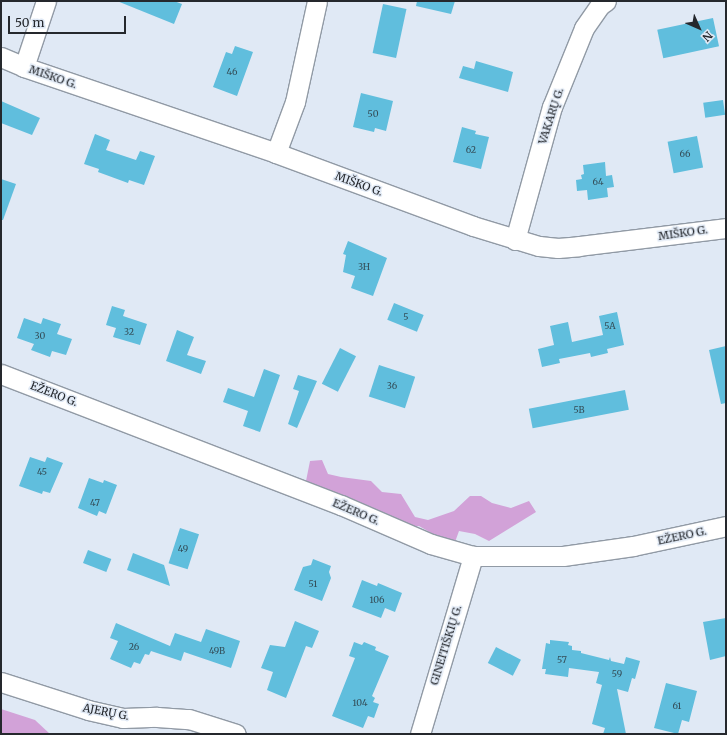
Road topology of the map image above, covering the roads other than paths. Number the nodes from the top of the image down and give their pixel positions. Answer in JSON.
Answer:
{"nodes":[{"id":1,"x":46,"y":1,"type":"edge"},
{"id":2,"x":317,"y":1,"type":"edge"},
{"id":3,"x":606,"y":1,"type":"edge"},
{"id":4,"x":1,"y":57,"type":"edge"},
{"id":5,"x":24,"y":67,"type":"junction"},
{"id":6,"x":276,"y":153,"type":"junction"},
{"id":7,"x":726,"y":228,"type":"edge"},
{"id":8,"x":515,"y":240,"type":"junction"},
{"id":9,"x":1,"y":374,"type":"edge"},
{"id":10,"x":726,"y":526,"type":"edge"},
{"id":11,"x":473,"y":556,"type":"junction"},
{"id":12,"x":1,"y":682,"type":"edge"},
{"id":13,"x":236,"y":734,"type":"edge"},
{"id":14,"x":420,"y":734,"type":"edge"}],
"edges":[{"from":1,"to":5,"type":"street"},
{"from":2,"to":6,"type":"street"},
{"from":3,"to":8,"type":"street","name":"VAKARŲ G."},
{"from":4,"to":5,"type":"street","name":"MIŠKO G."},
{"from":5,"to":6,"type":"street","name":"MIŠKO G."},
{"from":6,"to":8,"type":"street","name":"MIŠKO G."},
{"from":7,"to":8,"type":"street","name":"MIŠKO G."},
{"from":9,"to":11,"type":"street","name":"EŽERO G."},
{"from":10,"to":11,"type":"street","name":"EŽERO G."},
{"from":11,"to":14,"type":"street","name":"GINEITIŠKIŲ G."},
{"from":12,"to":13,"type":"street","name":"AJERŲ G."}]}
